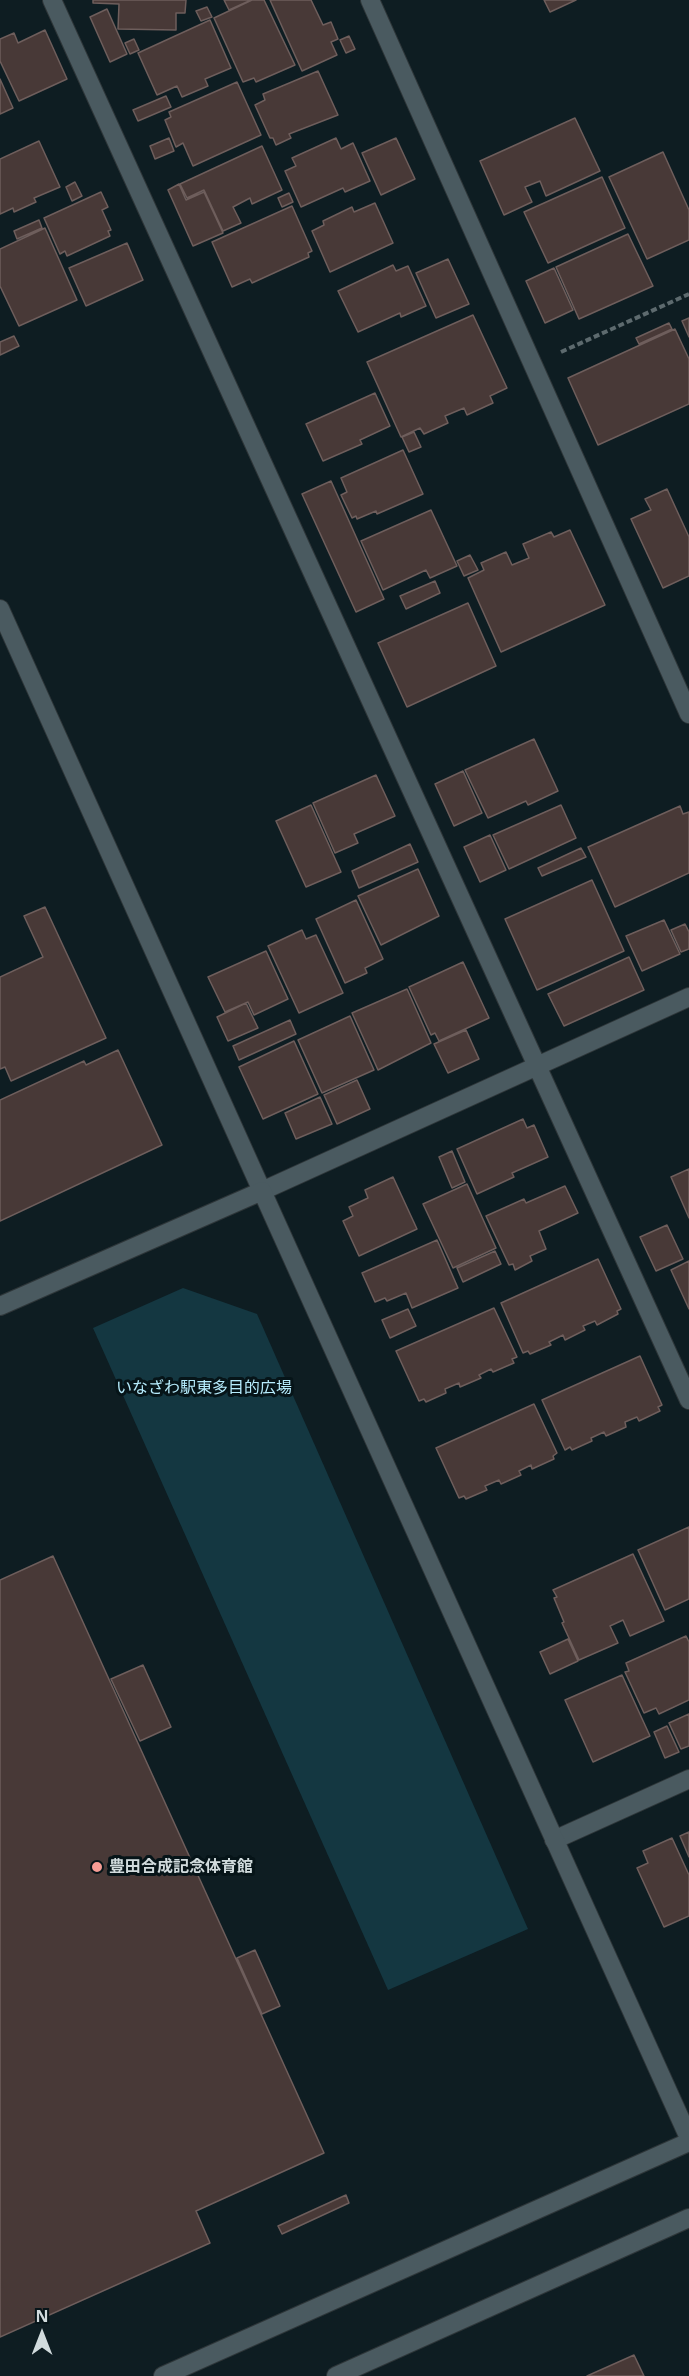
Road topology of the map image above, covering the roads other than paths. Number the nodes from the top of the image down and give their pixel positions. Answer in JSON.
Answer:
{"nodes":[{"id":1,"x":52,"y":0,"type":"edge"},
{"id":2,"x":370,"y":0,"type":"edge"},
{"id":3,"x":0,"y":609,"type":"edge"},
{"id":4,"x":689,"y":714,"type":"edge"},
{"id":5,"x":689,"y":997,"type":"edge"},
{"id":6,"x":537,"y":1066,"type":"junction"},
{"id":7,"x":262,"y":1191,"type":"junction"},
{"id":8,"x":0,"y":1306,"type":"edge"},
{"id":9,"x":689,"y":1400,"type":"edge"},
{"id":10,"x":689,"y":1779,"type":"edge"},
{"id":11,"x":554,"y":1840,"type":"junction"},
{"id":12,"x":689,"y":2140,"type":"edge"},
{"id":13,"x":689,"y":2218,"type":"edge"},
{"id":14,"x":163,"y":2376,"type":"edge"},
{"id":15,"x":336,"y":2376,"type":"edge"}],
"edges":[{"from":1,"to":6,"type":"street"},
{"from":2,"to":4,"type":"street"},
{"from":3,"to":7,"type":"street"},
{"from":5,"to":6,"type":"street"},
{"from":6,"to":7,"type":"street"},
{"from":6,"to":9,"type":"street"},
{"from":7,"to":8,"type":"street"},
{"from":7,"to":11,"type":"street"},
{"from":10,"to":11,"type":"street"},
{"from":11,"to":12,"type":"street"},
{"from":12,"to":14,"type":"street"},
{"from":13,"to":15,"type":"street"}]}
